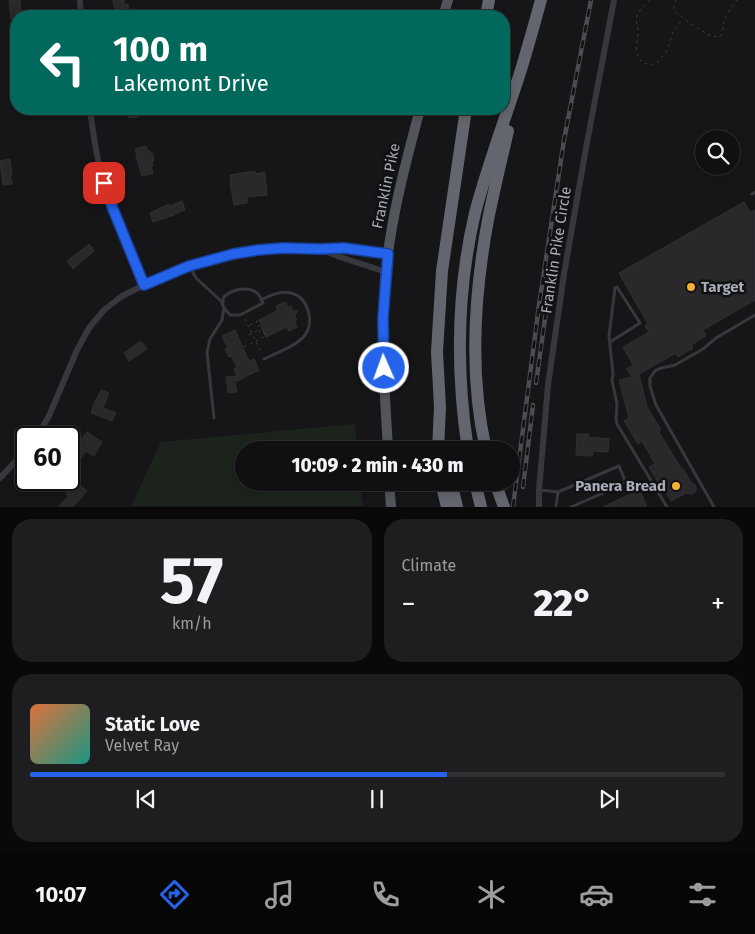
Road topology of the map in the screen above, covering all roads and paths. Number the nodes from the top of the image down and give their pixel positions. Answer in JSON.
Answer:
{"nodes":[{"id":1,"x":541,"y":0,"type":"edge"},
{"id":2,"x":614,"y":0,"type":"edge"},
{"id":3,"x":650,"y":0,"type":"edge"},
{"id":4,"x":676,"y":0,"type":"edge"},
{"id":5,"x":737,"y":0,"type":"edge"},
{"id":6,"x":683,"y":19,"type":"junction"},
{"id":7,"x":520,"y":74,"type":"junction"},
{"id":8,"x":510,"y":103,"type":"edge"},
{"id":9,"x":91,"y":115,"type":"edge"},
{"id":10,"x":418,"y":115,"type":"edge"},
{"id":11,"x":465,"y":115,"type":"edge"},
{"id":12,"x":506,"y":115,"type":"edge"},
{"id":13,"x":320,"y":249,"type":"junction"},
{"id":14,"x":388,"y":254,"type":"junction"},
{"id":15,"x":189,"y":266,"type":"junction"},
{"id":16,"x":386,"y":272,"type":"junction"},
{"id":17,"x":144,"y":285,"type":"junction"},
{"id":18,"x":231,"y":292,"type":"junction"},
{"id":19,"x":214,"y":294,"type":"junction"},
{"id":20,"x":261,"y":300,"type":"junction"},
{"id":21,"x":223,"y":306,"type":"junction"},
{"id":22,"x":242,"y":314,"type":"junction"},
{"id":23,"x":755,"y":315,"type":"edge"},
{"id":24,"x":248,"y":326,"type":"junction"},
{"id":25,"x":259,"y":330,"type":"junction"},
{"id":26,"x":252,"y":334,"type":"junction"},
{"id":27,"x":249,"y":335,"type":"dead end"},
{"id":28,"x":610,"y":342,"type":"junction"},
{"id":29,"x":244,"y":347,"type":"dead end"},
{"id":30,"x":264,"y":359,"type":"joint"},
{"id":31,"x":440,"y":407,"type":"junction"},
{"id":32,"x":214,"y":418,"type":"dead end"},
{"id":33,"x":43,"y":426,"type":"edge"},
{"id":34,"x":388,"y":441,"type":"edge"},
{"id":35,"x":438,"y":441,"type":"edge"},
{"id":36,"x":445,"y":441,"type":"edge"},
{"id":37,"x":467,"y":441,"type":"edge"},
{"id":38,"x":484,"y":441,"type":"edge"},
{"id":39,"x":15,"y":462,"type":"edge"},
{"id":40,"x":0,"y":478,"type":"edge"},
{"id":41,"x":539,"y":490,"type":"junction"},
{"id":42,"x":390,"y":491,"type":"edge"},
{"id":43,"x":443,"y":491,"type":"edge"},
{"id":44,"x":453,"y":491,"type":"edge"},
{"id":45,"x":498,"y":491,"type":"edge"},
{"id":46,"x":558,"y":492,"type":"junction"},
{"id":47,"x":391,"y":506,"type":"edge"},
{"id":48,"x":447,"y":506,"type":"edge"},
{"id":49,"x":457,"y":506,"type":"edge"},
{"id":50,"x":504,"y":506,"type":"edge"},
{"id":51,"x":539,"y":506,"type":"edge"},
{"id":52,"x":556,"y":506,"type":"edge"},
{"id":53,"x":571,"y":506,"type":"edge"},
{"id":54,"x":666,"y":506,"type":"edge"},
{"id":55,"x":714,"y":506,"type":"edge"}],
"edges":[{"from":1,"to":7,"type":"highway"},
{"from":2,"to":41,"type":"street","name":"Franklin Pike Circle"},
{"from":3,"to":6,"type":"path"},
{"from":4,"to":6,"type":"path"},
{"from":5,"to":6,"type":"path"},
{"from":7,"to":8,"type":"highway"},
{"from":7,"to":38,"type":"highway"},
{"from":9,"to":17,"type":"street"},
{"from":10,"to":14,"type":"main road","name":"Franklin Pike"},
{"from":11,"to":31,"type":"highway"},
{"from":12,"to":37,"type":"highway"},
{"from":13,"to":14,"type":"street"},
{"from":13,"to":15,"type":"street"},
{"from":13,"to":16,"type":"street"},
{"from":14,"to":16,"type":"main road","name":"Franklin Pike"},
{"from":15,"to":17,"type":"street"},
{"from":15,"to":19,"type":"lane"},
{"from":16,"to":34,"type":"main road","name":"Franklin Pike"},
{"from":17,"to":33,"type":"street"},
{"from":18,"to":19,"type":"lane"},
{"from":18,"to":20,"type":"lane"},
{"from":18,"to":21,"type":"lane"},
{"from":19,"to":21,"type":"lane"},
{"from":20,"to":22,"type":"lane"},
{"from":20,"to":30,"type":"lane"},
{"from":21,"to":22,"type":"lane"},
{"from":21,"to":32,"type":"lane"},
{"from":22,"to":24,"type":"path"},
{"from":23,"to":55,"type":"lane"},
{"from":24,"to":25,"type":"path"},
{"from":24,"to":26,"type":"path"},
{"from":25,"to":26,"type":"path"},
{"from":25,"to":29,"type":"path"},
{"from":26,"to":27,"type":"path"},
{"from":26,"to":30,"type":"path"},
{"from":28,"to":28,"type":"lane"},
{"from":28,"to":54,"type":"lane"},
{"from":31,"to":35,"type":"highway"},
{"from":31,"to":36,"type":"highway"},
{"from":39,"to":40,"type":"street"},
{"from":41,"to":46,"type":"lane"},
{"from":41,"to":51,"type":"street","name":"Franklin Pike Circle"},
{"from":42,"to":47,"type":"main road"},
{"from":43,"to":48,"type":"highway"},
{"from":44,"to":49,"type":"highway"},
{"from":45,"to":50,"type":"highway"},
{"from":46,"to":52,"type":"lane"},
{"from":46,"to":53,"type":"lane"}]}
